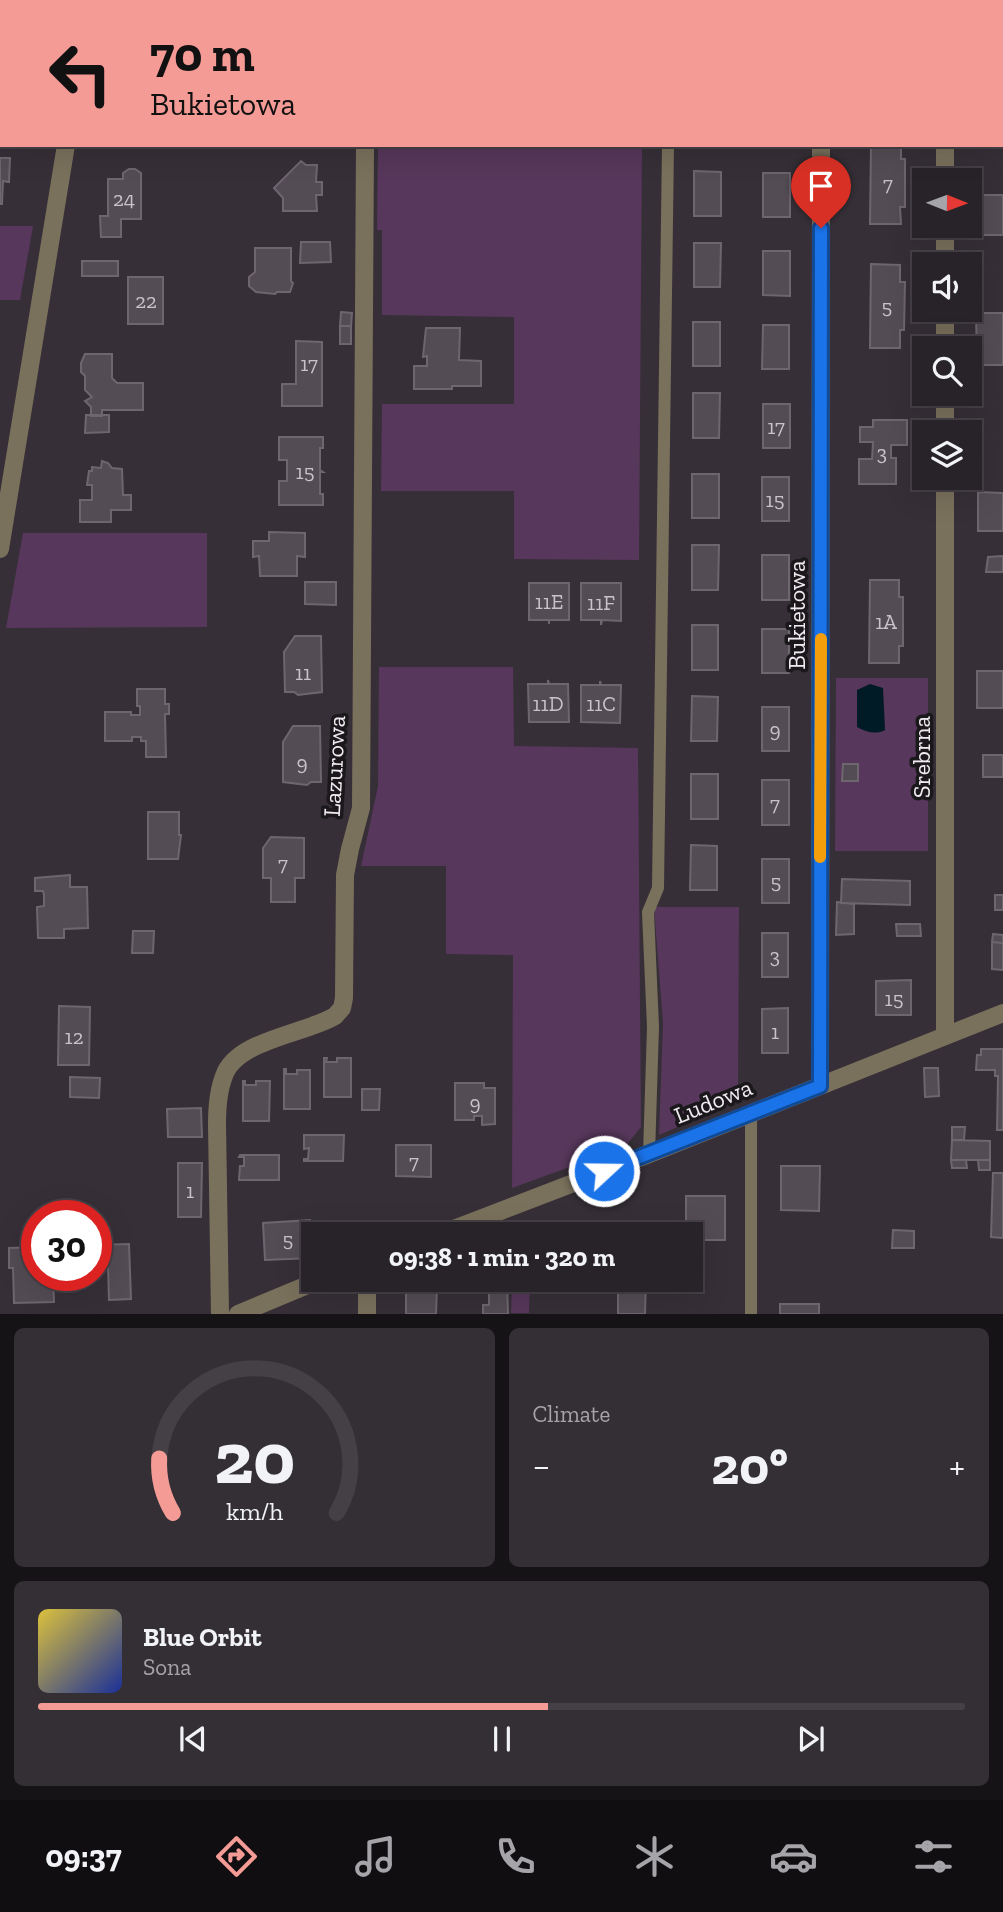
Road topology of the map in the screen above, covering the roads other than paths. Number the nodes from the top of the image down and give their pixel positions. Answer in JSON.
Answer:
{"nodes":[{"id":1,"x":66,"y":147,"type":"edge"},
{"id":2,"x":365,"y":147,"type":"edge"},
{"id":3,"x":668,"y":147,"type":"edge"},
{"id":4,"x":821,"y":147,"type":"edge"},
{"id":5,"x":945,"y":147,"type":"edge"},
{"id":6,"x":945,"y":168,"type":"edge"},
{"id":7,"x":945,"y":490,"type":"edge"},
{"id":8,"x":0,"y":549,"type":"edge"},
{"id":9,"x":1003,"y":1013,"type":"edge"},
{"id":10,"x":945,"y":1036,"type":"junction"},
{"id":11,"x":820,"y":1086,"type":"junction"},
{"id":12,"x":751,"y":1112,"type":"junction"},
{"id":13,"x":649,"y":1154,"type":"junction"},
{"id":14,"x":471,"y":1222,"type":"edge"},
{"id":15,"x":301,"y":1288,"type":"edge"},
{"id":16,"x":367,"y":1292,"type":"edge"},
{"id":17,"x":220,"y":1314,"type":"edge"},
{"id":18,"x":238,"y":1314,"type":"edge"},
{"id":19,"x":367,"y":1314,"type":"edge"},
{"id":20,"x":751,"y":1314,"type":"edge"}],
"edges":[{"from":1,"to":8,"type":"street"},
{"from":2,"to":17,"type":"street","name":"Lazurowa"},
{"from":3,"to":13,"type":"lane"},
{"from":4,"to":11,"type":"street","name":"Bukietowa"},
{"from":5,"to":6,"type":"street"},
{"from":7,"to":10,"type":"street","name":"Srebrna"},
{"from":9,"to":10,"type":"street","name":"Ludowa"},
{"from":10,"to":11,"type":"street","name":"Ludowa"},
{"from":11,"to":12,"type":"street","name":"Ludowa"},
{"from":12,"to":13,"type":"street","name":"Ludowa"},
{"from":12,"to":20,"type":"lane"},
{"from":13,"to":14,"type":"street","name":"Ludowa"},
{"from":15,"to":18,"type":"street"},
{"from":16,"to":19,"type":"street"}]}
